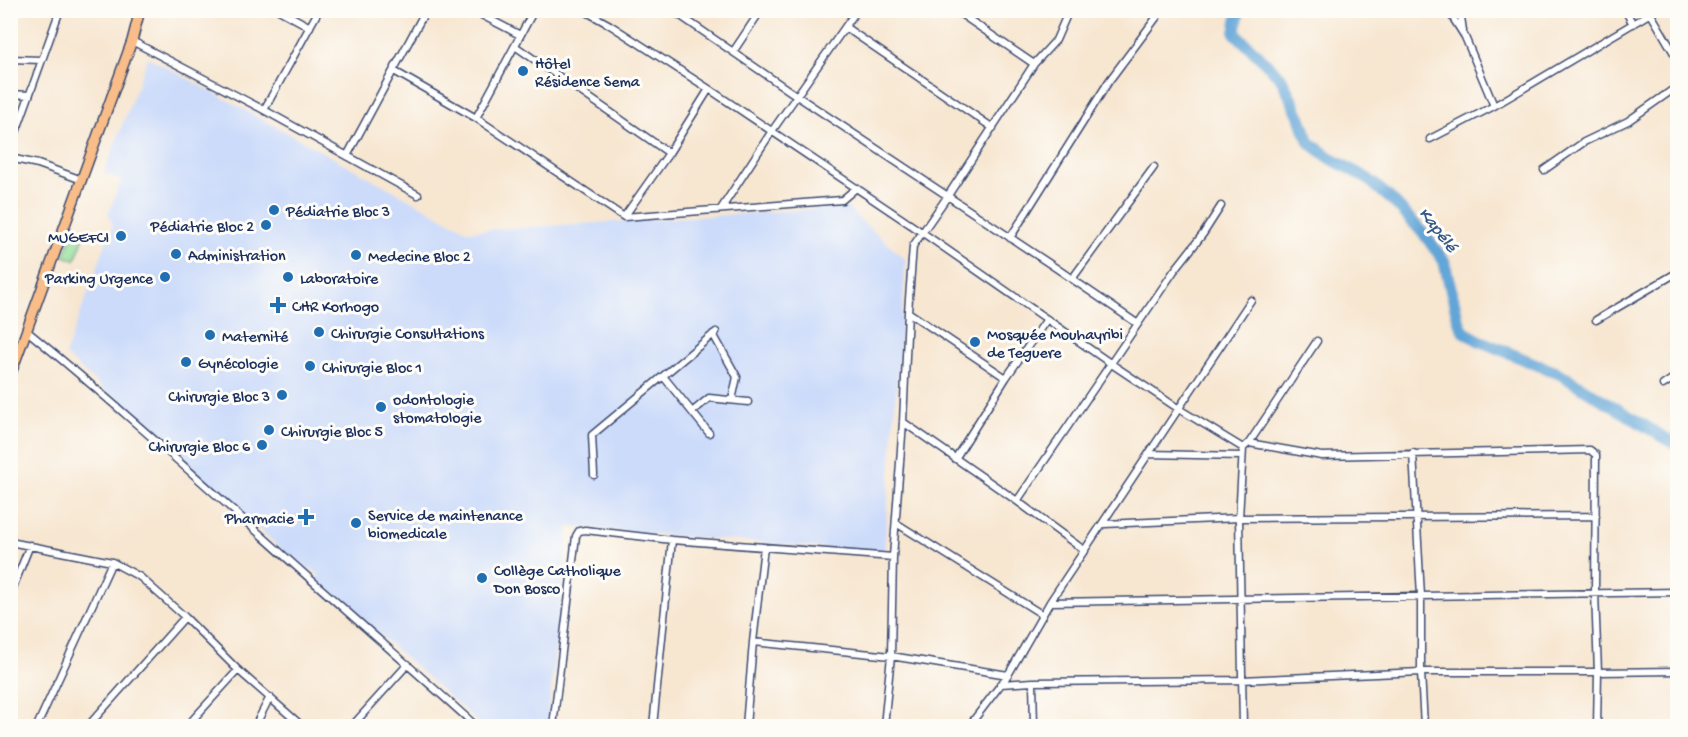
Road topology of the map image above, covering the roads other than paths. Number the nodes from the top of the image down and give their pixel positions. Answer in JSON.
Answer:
{"nodes":[{"id":1,"x":60,"y":10,"type":"edge"},
{"id":2,"x":140,"y":10,"type":"edge"},
{"id":3,"x":279,"y":10,"type":"edge"},
{"id":4,"x":319,"y":10,"type":"edge"},
{"id":5,"x":426,"y":10,"type":"edge"},
{"id":6,"x":472,"y":10,"type":"edge"},
{"id":7,"x":534,"y":10,"type":"edge"},
{"id":8,"x":583,"y":10,"type":"edge"},
{"id":9,"x":672,"y":10,"type":"edge"},
{"id":10,"x":761,"y":10,"type":"edge"},
{"id":11,"x":856,"y":10,"type":"edge"},
{"id":12,"x":955,"y":10,"type":"edge"},
{"id":13,"x":1069,"y":10,"type":"edge"},
{"id":14,"x":1448,"y":10,"type":"edge"},
{"id":15,"x":1460,"y":10,"type":"edge"},
{"id":16,"x":1625,"y":10,"type":"edge"},
{"id":17,"x":1654,"y":12,"type":"edge"},
{"id":18,"x":1159,"y":15,"type":"dead end"},
{"id":19,"x":1633,"y":24,"type":"junction"},
{"id":20,"x":310,"y":27,"type":"junction"},
{"id":21,"x":845,"y":27,"type":"junction"},
{"id":22,"x":520,"y":35,"type":"junction"},
{"id":23,"x":1465,"y":37,"type":"junction"},
{"id":24,"x":132,"y":41,"type":"junction"},
{"id":25,"x":515,"y":46,"type":"junction"},
{"id":26,"x":733,"y":52,"type":"junction"},
{"id":27,"x":10,"y":59,"type":"edge"},
{"id":28,"x":42,"y":60,"type":"junction"},
{"id":29,"x":1677,"y":60,"type":"edge"},
{"id":30,"x":1034,"y":64,"type":"junction"},
{"id":31,"x":394,"y":71,"type":"junction"},
{"id":32,"x":1677,"y":86,"type":"edge"},
{"id":33,"x":709,"y":89,"type":"junction"},
{"id":34,"x":10,"y":94,"type":"edge"},
{"id":35,"x":29,"y":95,"type":"junction"},
{"id":36,"x":797,"y":96,"type":"junction"},
{"id":37,"x":1494,"y":106,"type":"junction"},
{"id":38,"x":264,"y":110,"type":"junction"},
{"id":39,"x":476,"y":118,"type":"junction"},
{"id":40,"x":993,"y":128,"type":"junction"},
{"id":41,"x":772,"y":131,"type":"junction"},
{"id":42,"x":1430,"y":139,"type":"dead end"},
{"id":43,"x":10,"y":149,"type":"edge"},
{"id":44,"x":669,"y":153,"type":"junction"},
{"id":45,"x":347,"y":156,"type":"junction"},
{"id":46,"x":10,"y":158,"type":"edge"},
{"id":47,"x":1154,"y":167,"type":"dead end"},
{"id":48,"x":1544,"y":170,"type":"dead end"},
{"id":49,"x":82,"y":180,"type":"junction"},
{"id":50,"x":855,"y":189,"type":"junction"},
{"id":51,"x":418,"y":195,"type":"dead end"},
{"id":52,"x":947,"y":197,"type":"junction"},
{"id":53,"x":1221,"y":206,"type":"dead end"},
{"id":54,"x":721,"y":209,"type":"junction"},
{"id":55,"x":624,"y":217,"type":"junction"},
{"id":56,"x":923,"y":233,"type":"junction"},
{"id":57,"x":1010,"y":238,"type":"junction"},
{"id":58,"x":1677,"y":272,"type":"edge"},
{"id":59,"x":1072,"y":279,"type":"junction"},
{"id":60,"x":1251,"y":300,"type":"dead end"},
{"id":61,"x":908,"y":312,"type":"junction"},
{"id":62,"x":1047,"y":319,"type":"junction"},
{"id":63,"x":1596,"y":321,"type":"dead end"},
{"id":64,"x":1138,"y":324,"type":"junction"},
{"id":65,"x":27,"y":331,"type":"junction"},
{"id":66,"x":1317,"y":341,"type":"dead end"},
{"id":67,"x":1110,"y":363,"type":"junction"},
{"id":68,"x":1677,"y":375,"type":"edge"},
{"id":69,"x":10,"y":376,"type":"edge"},
{"id":70,"x":663,"y":376,"type":"junction"},
{"id":71,"x":1006,"y":378,"type":"junction"},
{"id":72,"x":1662,"y":385,"type":"dead end"},
{"id":73,"x":732,"y":400,"type":"junction"},
{"id":74,"x":748,"y":402,"type":"dead end"},
{"id":75,"x":1179,"y":409,"type":"junction"},
{"id":76,"x":692,"y":412,"type":"junction"},
{"id":77,"x":903,"y":422,"type":"junction"},
{"id":78,"x":709,"y":433,"type":"dead end"},
{"id":79,"x":1249,"y":442,"type":"junction"},
{"id":80,"x":1242,"y":448,"type":"junction"},
{"id":81,"x":1413,"y":453,"type":"junction"},
{"id":82,"x":1149,"y":454,"type":"junction"},
{"id":83,"x":1242,"y":456,"type":"junction"},
{"id":84,"x":955,"y":459,"type":"junction"},
{"id":85,"x":594,"y":475,"type":"dead end"},
{"id":86,"x":1017,"y":501,"type":"junction"},
{"id":87,"x":1596,"y":516,"type":"junction"},
{"id":88,"x":1418,"y":517,"type":"junction"},
{"id":89,"x":1239,"y":518,"type":"junction"},
{"id":90,"x":896,"y":523,"type":"junction"},
{"id":91,"x":1104,"y":524,"type":"junction"},
{"id":92,"x":672,"y":540,"type":"junction"},
{"id":93,"x":10,"y":543,"type":"edge"},
{"id":94,"x":30,"y":546,"type":"junction"},
{"id":95,"x":764,"y":547,"type":"junction"},
{"id":96,"x":1084,"y":551,"type":"junction"},
{"id":97,"x":893,"y":557,"type":"junction"},
{"id":98,"x":112,"y":562,"type":"junction"},
{"id":99,"x":1677,"y":592,"type":"edge"},
{"id":100,"x":1595,"y":593,"type":"junction"},
{"id":101,"x":10,"y":595,"type":"edge"},
{"id":102,"x":1421,"y":596,"type":"junction"},
{"id":103,"x":1241,"y":599,"type":"junction"},
{"id":104,"x":1050,"y":602,"type":"junction"},
{"id":105,"x":1043,"y":615,"type":"junction"},
{"id":106,"x":185,"y":617,"type":"junction"},
{"id":107,"x":753,"y":642,"type":"junction"},
{"id":108,"x":891,"y":656,"type":"junction"},
{"id":109,"x":408,"y":664,"type":"junction"},
{"id":110,"x":238,"y":670,"type":"junction"},
{"id":111,"x":1677,"y":671,"type":"edge"},
{"id":112,"x":1421,"y":672,"type":"junction"},
{"id":113,"x":1598,"y":672,"type":"junction"},
{"id":114,"x":1008,"y":675,"type":"junction"},
{"id":115,"x":1242,"y":680,"type":"junction"},
{"id":116,"x":1033,"y":682,"type":"junction"},
{"id":117,"x":1000,"y":684,"type":"junction"},
{"id":118,"x":270,"y":697,"type":"junction"},
{"id":119,"x":36,"y":726,"type":"edge"},
{"id":120,"x":88,"y":726,"type":"edge"},
{"id":121,"x":188,"y":726,"type":"edge"},
{"id":122,"x":255,"y":726,"type":"edge"},
{"id":123,"x":302,"y":726,"type":"edge"},
{"id":124,"x":352,"y":726,"type":"edge"},
{"id":125,"x":476,"y":726,"type":"edge"},
{"id":126,"x":553,"y":726,"type":"edge"},
{"id":127,"x":653,"y":726,"type":"edge"},
{"id":128,"x":746,"y":726,"type":"edge"},
{"id":129,"x":884,"y":726,"type":"edge"},
{"id":130,"x":969,"y":726,"type":"edge"},
{"id":131,"x":1034,"y":726,"type":"edge"},
{"id":132,"x":1244,"y":726,"type":"edge"},
{"id":133,"x":1424,"y":726,"type":"edge"},
{"id":134,"x":1597,"y":726,"type":"edge"}],
"edges":[{"from":1,"to":28,"type":"street"},
{"from":2,"to":24,"type":"main road"},
{"from":3,"to":20,"type":"street"},
{"from":4,"to":20,"type":"street"},
{"from":5,"to":31,"type":"street"},
{"from":6,"to":22,"type":"street"},
{"from":7,"to":22,"type":"street"},
{"from":8,"to":33,"type":"street"},
{"from":9,"to":26,"type":"street"},
{"from":10,"to":26,"type":"street"},
{"from":11,"to":21,"type":"street"},
{"from":12,"to":30,"type":"street"},
{"from":13,"to":30,"type":"street"},
{"from":14,"to":23,"type":"street"},
{"from":15,"to":23,"type":"street"},
{"from":16,"to":19,"type":"street"},
{"from":17,"to":19,"type":"street"},
{"from":17,"to":29,"type":"street"},
{"from":18,"to":57,"type":"street"},
{"from":19,"to":37,"type":"street"},
{"from":20,"to":38,"type":"street"},
{"from":21,"to":36,"type":"street"},
{"from":21,"to":40,"type":"street"},
{"from":22,"to":25,"type":"street"},
{"from":23,"to":37,"type":"street"},
{"from":24,"to":38,"type":"street"},
{"from":24,"to":49,"type":"main road"},
{"from":25,"to":39,"type":"street"},
{"from":25,"to":44,"type":"street"},
{"from":26,"to":36,"type":"street"},
{"from":27,"to":28,"type":"street"},
{"from":28,"to":35,"type":"street"},
{"from":30,"to":40,"type":"street"},
{"from":31,"to":39,"type":"street"},
{"from":31,"to":45,"type":"street"},
{"from":32,"to":48,"type":"street"},
{"from":33,"to":41,"type":"street"},
{"from":33,"to":44,"type":"street"},
{"from":34,"to":35,"type":"street"},
{"from":35,"to":43,"type":"street"},
{"from":36,"to":41,"type":"street"},
{"from":36,"to":52,"type":"street"},
{"from":37,"to":42,"type":"street"},
{"from":38,"to":45,"type":"street"},
{"from":39,"to":55,"type":"street"},
{"from":40,"to":52,"type":"street"},
{"from":41,"to":50,"type":"street"},
{"from":41,"to":54,"type":"street"},
{"from":44,"to":55,"type":"street"},
{"from":45,"to":51,"type":"street"},
{"from":46,"to":49,"type":"street"},
{"from":47,"to":59,"type":"street"},
{"from":49,"to":65,"type":"main road"},
{"from":50,"to":54,"type":"street"},
{"from":50,"to":56,"type":"street"},
{"from":52,"to":56,"type":"street"},
{"from":52,"to":57,"type":"street"},
{"from":53,"to":64,"type":"street"},
{"from":54,"to":55,"type":"street"},
{"from":56,"to":61,"type":"street"},
{"from":56,"to":62,"type":"street"},
{"from":57,"to":59,"type":"street"},
{"from":58,"to":63,"type":"street"},
{"from":59,"to":64,"type":"street"},
{"from":60,"to":75,"type":"street"},
{"from":61,"to":71,"type":"street"},
{"from":61,"to":77,"type":"street"},
{"from":62,"to":67,"type":"street"},
{"from":62,"to":71,"type":"street"},
{"from":64,"to":67,"type":"street"},
{"from":65,"to":69,"type":"main road"},
{"from":65,"to":109,"type":"street"},
{"from":66,"to":79,"type":"street"},
{"from":67,"to":75,"type":"street"},
{"from":67,"to":86,"type":"street"},
{"from":68,"to":72,"type":"street"},
{"from":70,"to":73,"type":"street"},
{"from":70,"to":76,"type":"street"},
{"from":70,"to":85,"type":"street"},
{"from":71,"to":84,"type":"street"},
{"from":73,"to":74,"type":"street"},
{"from":73,"to":76,"type":"street"},
{"from":75,"to":80,"type":"street"},
{"from":75,"to":82,"type":"street"},
{"from":76,"to":78,"type":"street"},
{"from":77,"to":84,"type":"street"},
{"from":77,"to":90,"type":"street"},
{"from":79,"to":80,"type":"street"},
{"from":79,"to":81,"type":"street"},
{"from":80,"to":83,"type":"street"},
{"from":81,"to":87,"type":"street"},
{"from":81,"to":88,"type":"street"},
{"from":82,"to":83,"type":"street"},
{"from":82,"to":91,"type":"street"},
{"from":83,"to":89,"type":"street"},
{"from":84,"to":86,"type":"street"},
{"from":86,"to":96,"type":"street"},
{"from":87,"to":88,"type":"street"},
{"from":87,"to":100,"type":"street"},
{"from":88,"to":89,"type":"street"},
{"from":88,"to":102,"type":"street"},
{"from":89,"to":91,"type":"street"},
{"from":89,"to":103,"type":"street"},
{"from":90,"to":97,"type":"street"},
{"from":90,"to":105,"type":"street"},
{"from":91,"to":96,"type":"street"},
{"from":92,"to":95,"type":"street"},
{"from":92,"to":126,"type":"street"},
{"from":92,"to":127,"type":"street"},
{"from":93,"to":94,"type":"street"},
{"from":94,"to":98,"type":"street"},
{"from":94,"to":101,"type":"street"},
{"from":95,"to":97,"type":"street"},
{"from":95,"to":107,"type":"street"},
{"from":96,"to":104,"type":"street"},
{"from":97,"to":108,"type":"street"},
{"from":98,"to":106,"type":"street"},
{"from":98,"to":119,"type":"street"},
{"from":99,"to":100,"type":"street"},
{"from":100,"to":102,"type":"street"},
{"from":100,"to":113,"type":"street"},
{"from":102,"to":103,"type":"street"},
{"from":102,"to":112,"type":"street"},
{"from":103,"to":104,"type":"street"},
{"from":103,"to":115,"type":"street"},
{"from":104,"to":105,"type":"street"},
{"from":105,"to":114,"type":"street"},
{"from":106,"to":110,"type":"street"},
{"from":106,"to":120,"type":"street"},
{"from":107,"to":108,"type":"street"},
{"from":107,"to":128,"type":"street"},
{"from":108,"to":114,"type":"street"},
{"from":108,"to":129,"type":"street"},
{"from":109,"to":124,"type":"street"},
{"from":109,"to":125,"type":"street"},
{"from":110,"to":118,"type":"street"},
{"from":110,"to":121,"type":"street"},
{"from":111,"to":113,"type":"street"},
{"from":112,"to":113,"type":"street"},
{"from":112,"to":115,"type":"street"},
{"from":112,"to":133,"type":"street"},
{"from":113,"to":134,"type":"street"},
{"from":114,"to":117,"type":"street"},
{"from":115,"to":116,"type":"street"},
{"from":115,"to":132,"type":"street"},
{"from":116,"to":117,"type":"street"},
{"from":116,"to":131,"type":"street"},
{"from":117,"to":130,"type":"street"},
{"from":118,"to":122,"type":"street"},
{"from":118,"to":123,"type":"street"}]}
